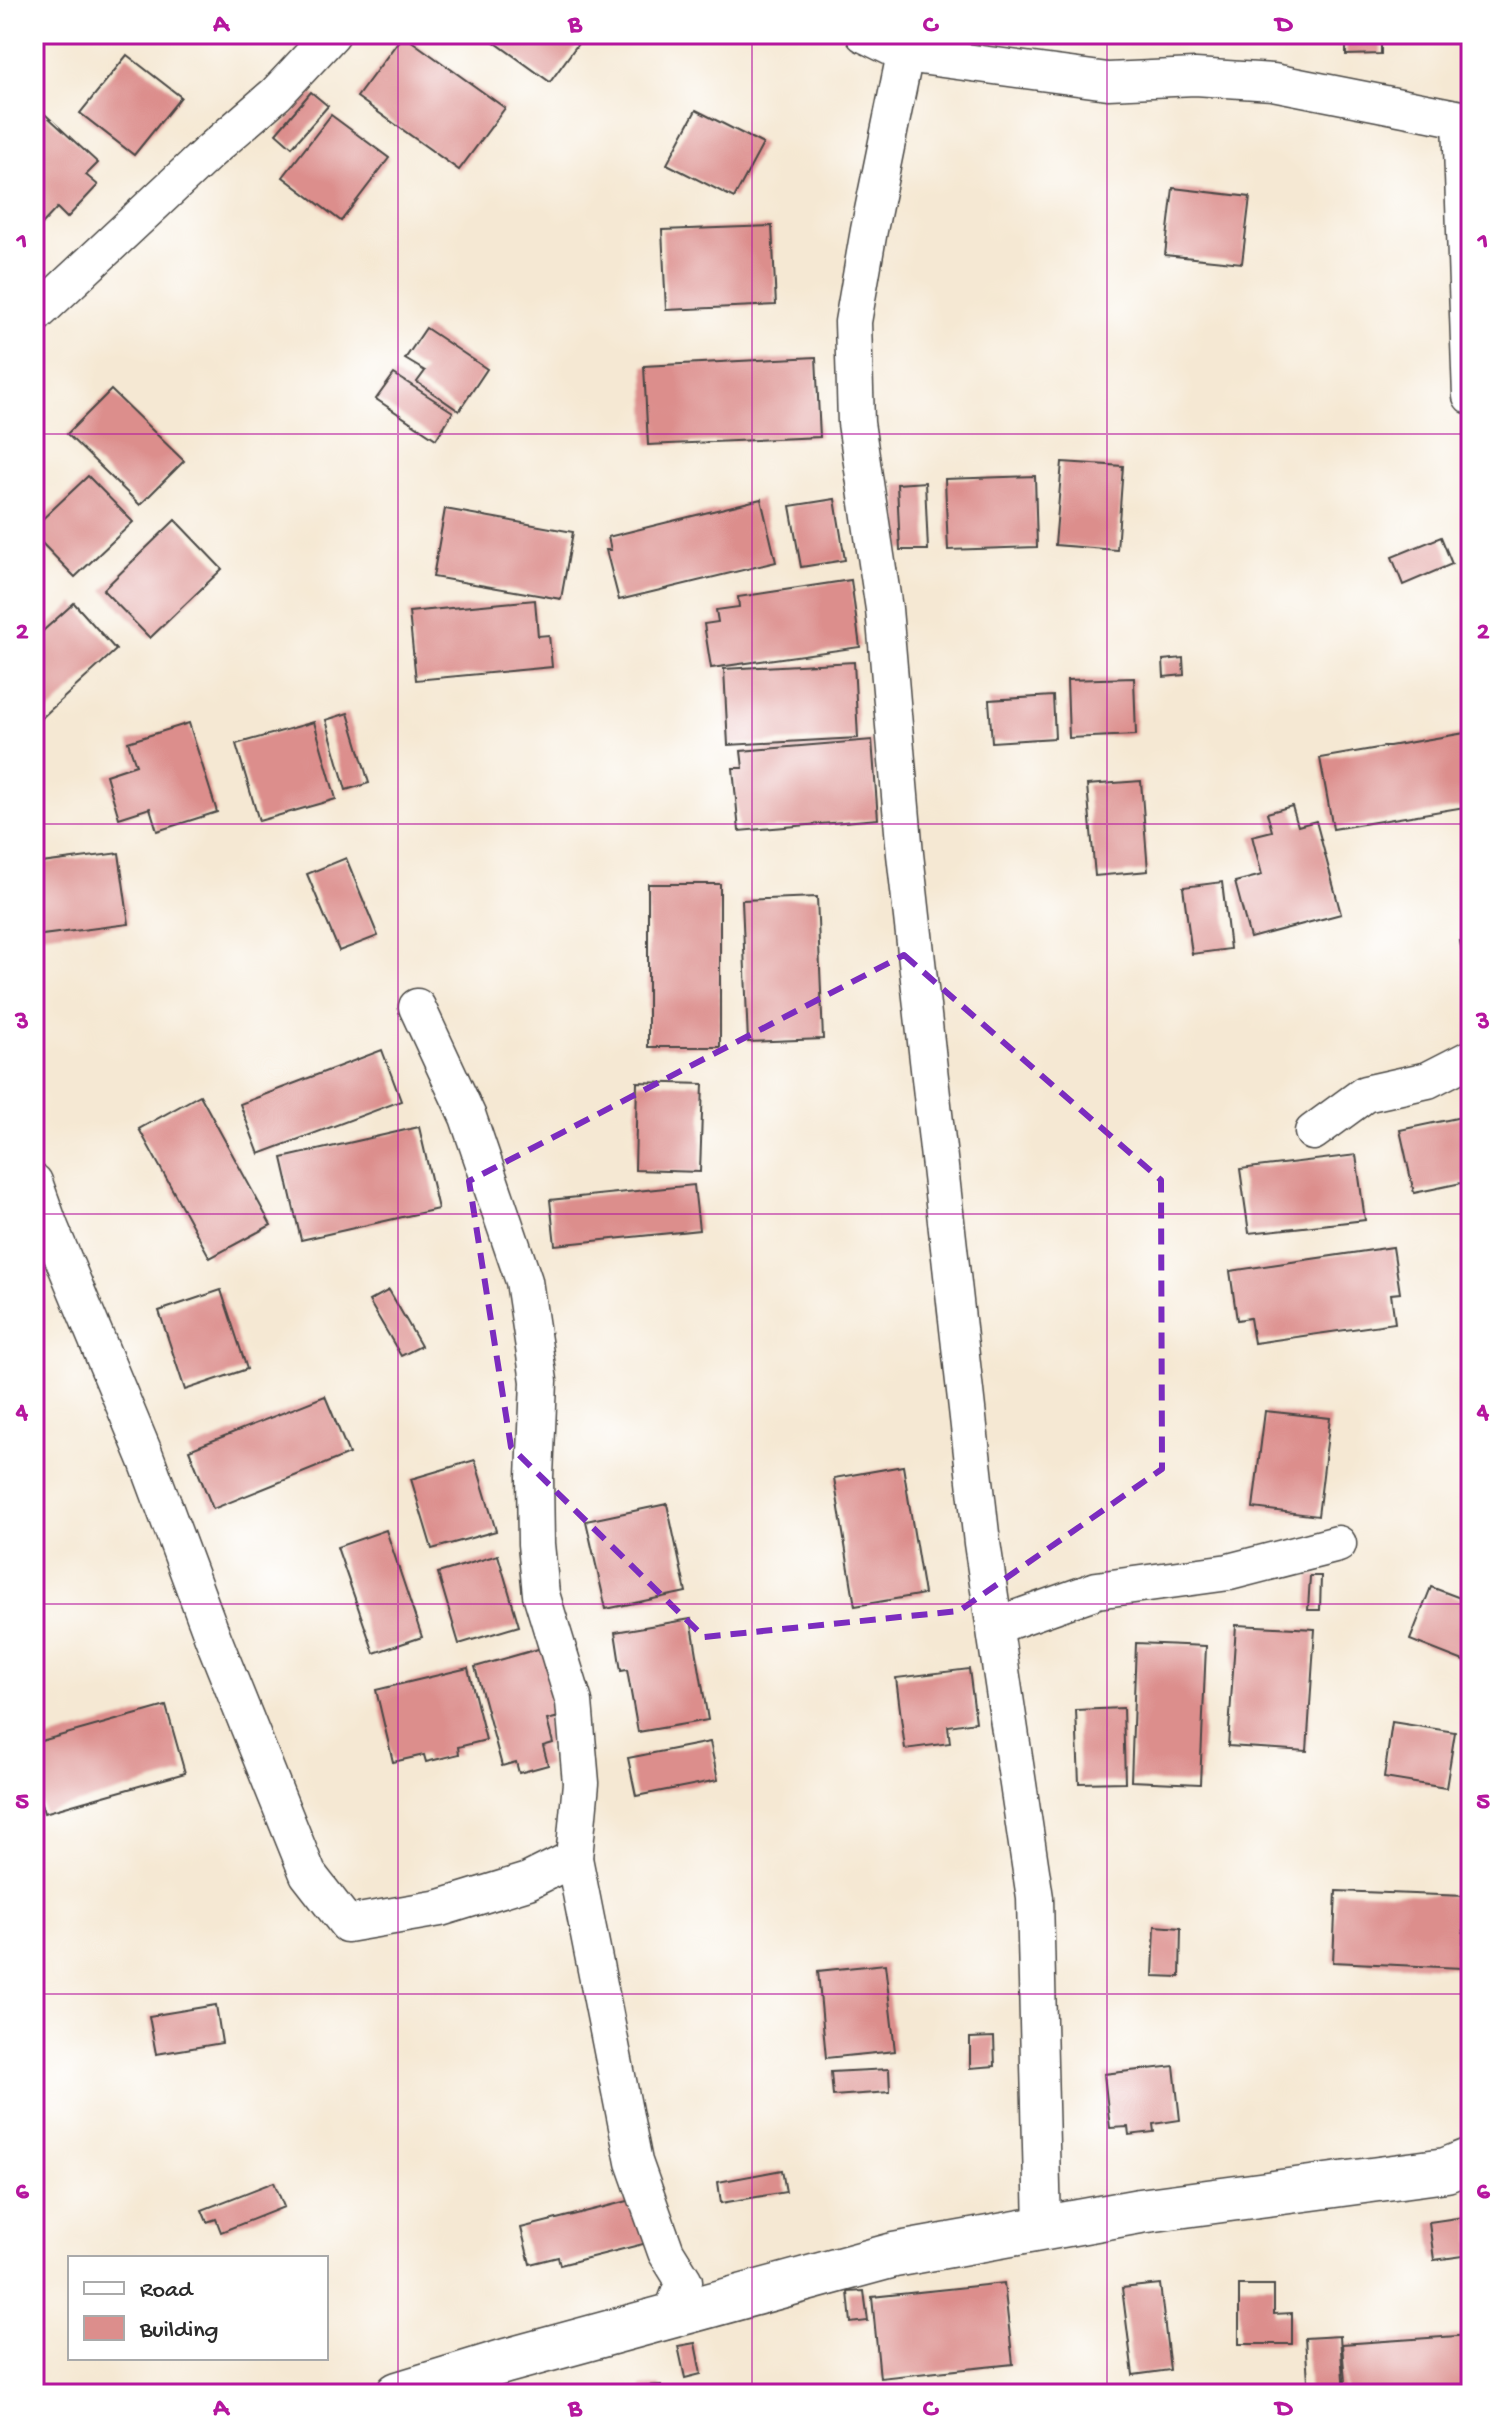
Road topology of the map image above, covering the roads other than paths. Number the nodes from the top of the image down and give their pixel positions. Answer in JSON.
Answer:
{"nodes":[{"id":1,"x":332,"y":34,"type":"edge"},
{"id":2,"x":864,"y":34,"type":"edge"},
{"id":3,"x":905,"y":54,"type":"junction"},
{"id":4,"x":1466,"y":120,"type":"edge"},
{"id":5,"x":34,"y":316,"type":"edge"},
{"id":6,"x":1471,"y":396,"type":"edge"},
{"id":7,"x":417,"y":1007,"type":"dead end"},
{"id":8,"x":1471,"y":1058,"type":"edge"},
{"id":9,"x":1313,"y":1132,"type":"dead end"},
{"id":10,"x":34,"y":1182,"type":"edge"},
{"id":11,"x":1338,"y":1544,"type":"dead end"},
{"id":12,"x":995,"y":1626,"type":"junction"},
{"id":13,"x":574,"y":1858,"type":"junction"},
{"id":14,"x":1471,"y":2160,"type":"edge"},
{"id":15,"x":1043,"y":2228,"type":"junction"},
{"id":16,"x":671,"y":2316,"type":"junction"},
{"id":17,"x":398,"y":2394,"type":"edge"}],
"edges":[{"from":1,"to":5,"type":"street"},
{"from":2,"to":3,"type":"street"},
{"from":3,"to":4,"type":"street"},
{"from":3,"to":12,"type":"street"},
{"from":4,"to":6,"type":"street"},
{"from":7,"to":13,"type":"street"},
{"from":8,"to":9,"type":"street"},
{"from":10,"to":13,"type":"street"},
{"from":11,"to":12,"type":"street"},
{"from":12,"to":15,"type":"street"},
{"from":13,"to":16,"type":"street"},
{"from":14,"to":15,"type":"street"},
{"from":15,"to":16,"type":"street"},
{"from":16,"to":17,"type":"street"}]}
